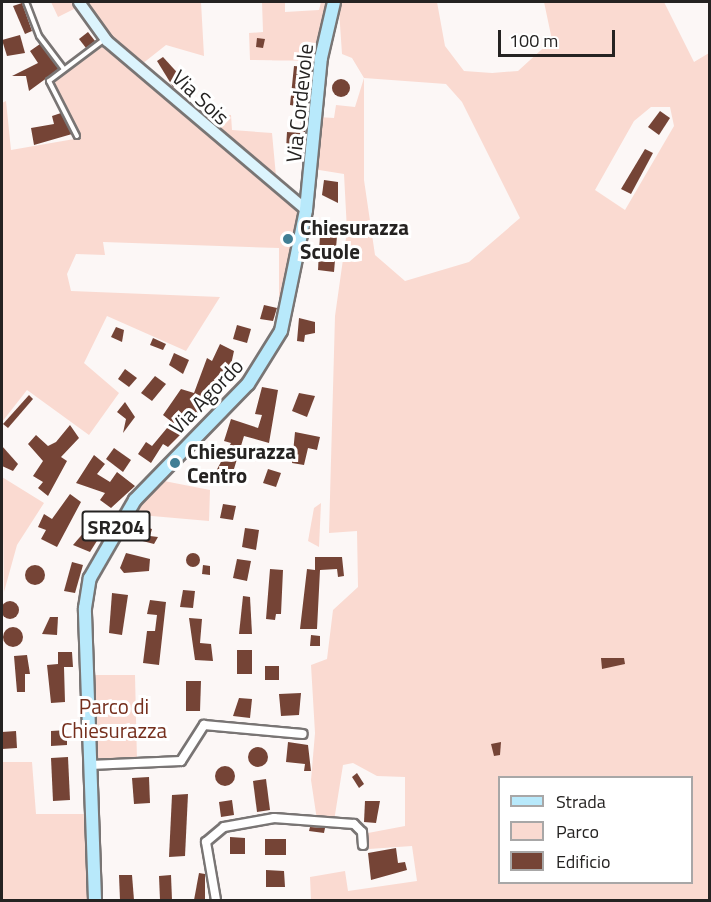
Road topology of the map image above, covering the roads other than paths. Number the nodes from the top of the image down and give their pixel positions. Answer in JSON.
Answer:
{"nodes":[{"id":1,"x":26,"y":2,"type":"edge"},
{"id":2,"x":79,"y":2,"type":"edge"},
{"id":3,"x":334,"y":2,"type":"edge"},
{"id":4,"x":105,"y":39,"type":"junction"},
{"id":5,"x":63,"y":69,"type":"junction"},
{"id":6,"x":77,"y":136,"type":"dead end"},
{"id":7,"x":306,"y":210,"type":"junction"},
{"id":8,"x":303,"y":734,"type":"dead end"},
{"id":9,"x":90,"y":765,"type":"junction"},
{"id":10,"x":363,"y":845,"type":"dead end"},
{"id":11,"x":94,"y":900,"type":"edge"},
{"id":12,"x":216,"y":900,"type":"edge"}],
"edges":[{"from":1,"to":5,"type":"lane"},
{"from":2,"to":4,"type":"street","name":"Via Sois"},
{"from":3,"to":7,"type":"main road","name":"Via Cordevole","number":"SR204"},
{"from":4,"to":5,"type":"lane"},
{"from":4,"to":7,"type":"street","name":"Via Sois"},
{"from":5,"to":6,"type":"lane"},
{"from":7,"to":9,"type":"main road","name":"Via Agordo","number":"SR204"},
{"from":8,"to":9,"type":"street"},
{"from":9,"to":11,"type":"main road","name":"Via Agordo","number":"SR204"},
{"from":10,"to":12,"type":"street"}]}
